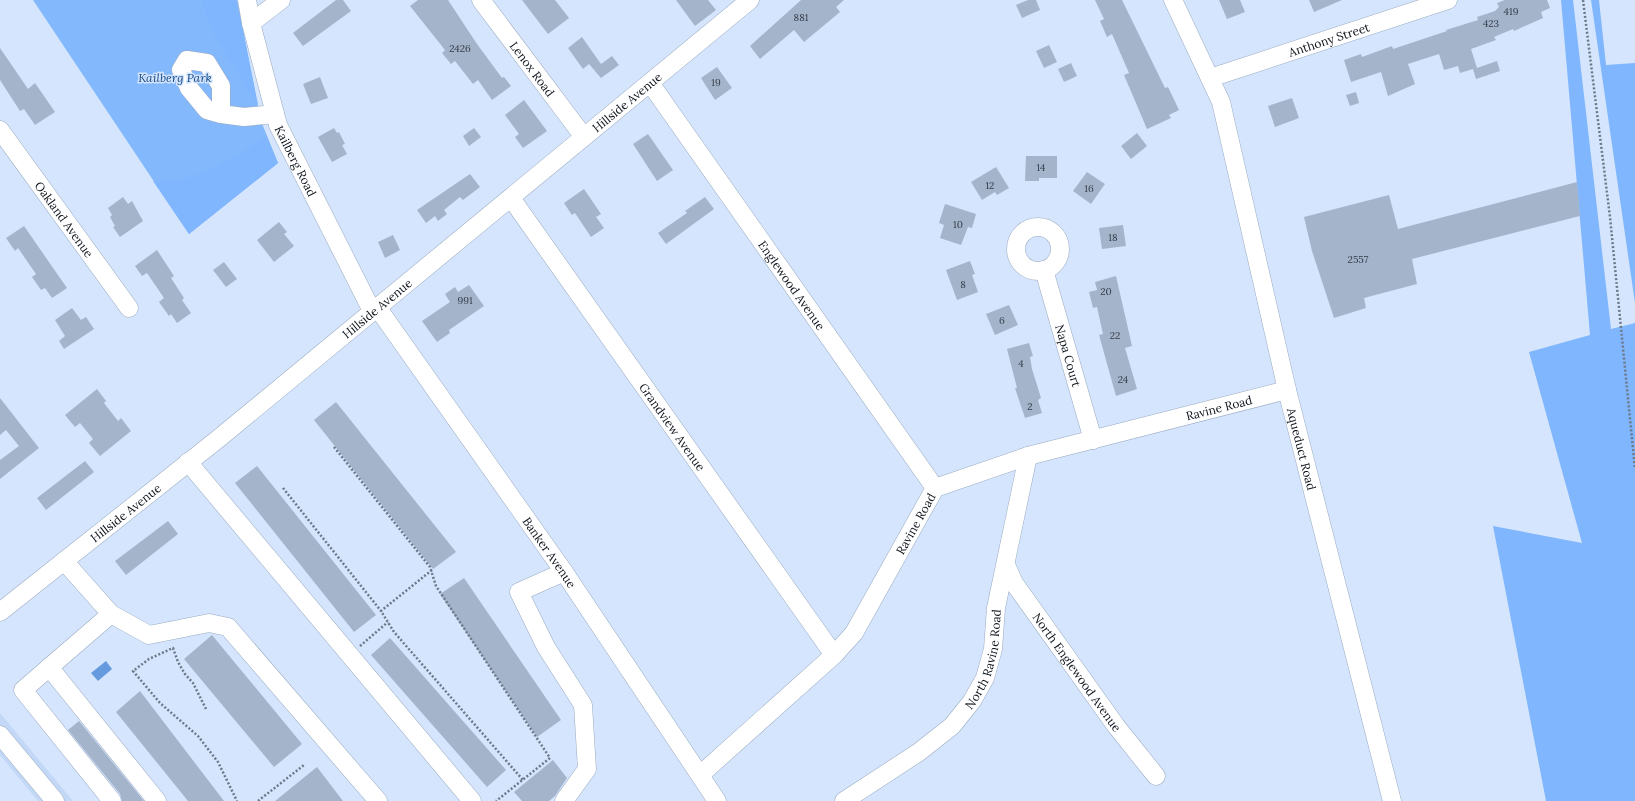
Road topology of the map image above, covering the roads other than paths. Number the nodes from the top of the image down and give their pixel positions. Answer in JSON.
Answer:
{"nodes":[{"id":1,"x":247,"y":0,"type":"edge"},
{"id":2,"x":281,"y":0,"type":"edge"},
{"id":3,"x":481,"y":0,"type":"edge"},
{"id":4,"x":749,"y":0,"type":"edge"},
{"id":5,"x":1173,"y":0,"type":"edge"},
{"id":6,"x":1448,"y":0,"type":"edge"},
{"id":7,"x":251,"y":23,"type":"junction"},
{"id":8,"x":1210,"y":78,"type":"junction"},
{"id":9,"x":650,"y":83,"type":"junction"},
{"id":10,"x":221,"y":114,"type":"dead end"},
{"id":11,"x":275,"y":114,"type":"junction"},
{"id":12,"x":0,"y":130,"type":"edge"},
{"id":13,"x":584,"y":137,"type":"junction"},
{"id":14,"x":511,"y":198,"type":"junction"},
{"id":15,"x":1044,"y":270,"type":"dead end"},
{"id":16,"x":129,"y":308,"type":"dead end"},
{"id":17,"x":374,"y":309,"type":"junction"},
{"id":18,"x":1287,"y":390,"type":"junction"},
{"id":19,"x":1093,"y":440,"type":"junction"},
{"id":20,"x":1028,"y":456,"type":"junction"},
{"id":21,"x":188,"y":462,"type":"junction"},
{"id":22,"x":935,"y":488,"type":"junction"},
{"id":23,"x":64,"y":561,"type":"junction"},
{"id":24,"x":1006,"y":565,"type":"junction"},
{"id":25,"x":564,"y":572,"type":"junction"},
{"id":26,"x":0,"y":612,"type":"edge"},
{"id":27,"x":111,"y":614,"type":"junction"},
{"id":28,"x":834,"y":655,"type":"junction"},
{"id":29,"x":49,"y":667,"type":"junction"},
{"id":30,"x":0,"y":735,"type":"edge"},
{"id":31,"x":700,"y":775,"type":"junction"},
{"id":32,"x":1156,"y":776,"type":"dead end"},
{"id":33,"x":55,"y":801,"type":"edge"},
{"id":34,"x":112,"y":801,"type":"edge"},
{"id":35,"x":157,"y":801,"type":"edge"},
{"id":36,"x":378,"y":801,"type":"edge"},
{"id":37,"x":472,"y":801,"type":"edge"},
{"id":38,"x":564,"y":801,"type":"edge"},
{"id":39,"x":717,"y":801,"type":"edge"},
{"id":40,"x":844,"y":801,"type":"edge"},
{"id":41,"x":1392,"y":801,"type":"edge"}],
"edges":[{"from":1,"to":7,"type":"street","name":"Kailberg Road"},
{"from":2,"to":7,"type":"street"},
{"from":3,"to":13,"type":"street","name":"Lenox Road"},
{"from":4,"to":9,"type":"street","name":"Hillside Avenue"},
{"from":5,"to":8,"type":"street","name":"Aqueduct Road"},
{"from":6,"to":8,"type":"street","name":"Anthony Street"},
{"from":7,"to":11,"type":"street","name":"Kailberg Road"},
{"from":8,"to":18,"type":"street","name":"Aqueduct Road"},
{"from":9,"to":13,"type":"street","name":"Hillside Avenue"},
{"from":9,"to":22,"type":"street","name":"Englewood Avenue"},
{"from":10,"to":11,"type":"street"},
{"from":11,"to":17,"type":"street","name":"Kailberg Road"},
{"from":12,"to":16,"type":"street","name":"Oakland Avenue"},
{"from":13,"to":14,"type":"street","name":"Hillside Avenue"},
{"from":14,"to":17,"type":"street","name":"Hillside Avenue"},
{"from":14,"to":28,"type":"street","name":"Grandview Avenue"},
{"from":15,"to":19,"type":"street","name":"Napa Court"},
{"from":17,"to":21,"type":"street","name":"Hillside Avenue"},
{"from":17,"to":25,"type":"street","name":"Banker Avenue"},
{"from":18,"to":19,"type":"street","name":"Ravine Road"},
{"from":18,"to":41,"type":"street","name":"Aqueduct Road"},
{"from":19,"to":20,"type":"street","name":"Ravine Road"},
{"from":20,"to":22,"type":"street","name":"Ravine Road"},
{"from":20,"to":24,"type":"street","name":"North Ravine Road"},
{"from":21,"to":23,"type":"street","name":"Hillside Avenue"},
{"from":21,"to":37,"type":"street"},
{"from":22,"to":28,"type":"street","name":"Ravine Road"},
{"from":23,"to":26,"type":"street","name":"Hillside Avenue"},
{"from":23,"to":27,"type":"street"},
{"from":24,"to":32,"type":"street","name":"North Englewood Avenue"},
{"from":24,"to":40,"type":"street","name":"North Ravine Road"},
{"from":25,"to":31,"type":"street","name":"Banker Avenue"},
{"from":25,"to":38,"type":"street"},
{"from":27,"to":29,"type":"street"},
{"from":27,"to":36,"type":"street"},
{"from":28,"to":31,"type":"street","name":"Ravine Road"},
{"from":29,"to":34,"type":"street"},
{"from":29,"to":35,"type":"street"},
{"from":30,"to":33,"type":"street"},
{"from":31,"to":39,"type":"street","name":"Banker Avenue"}]}
